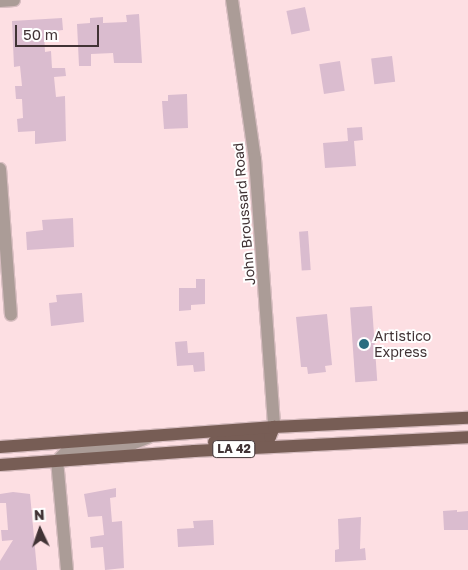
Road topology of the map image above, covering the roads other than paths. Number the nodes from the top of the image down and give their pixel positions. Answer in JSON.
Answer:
{"nodes":[{"id":1,"x":14,"y":0,"type":"edge"},
{"id":2,"x":232,"y":0,"type":"edge"},
{"id":3,"x":0,"y":1,"type":"edge"},
{"id":4,"x":0,"y":169,"type":"edge"},
{"id":5,"x":1,"y":188,"type":"edge"},
{"id":6,"x":11,"y":315,"type":"dead end"},
{"id":7,"x":468,"y":418,"type":"edge"},
{"id":8,"x":274,"y":427,"type":"junction"},
{"id":9,"x":154,"y":435,"type":"junction"},
{"id":10,"x":468,"y":437,"type":"edge"},
{"id":11,"x":0,"y":447,"type":"edge"},
{"id":12,"x":194,"y":451,"type":"junction"},
{"id":13,"x":57,"y":461,"type":"junction"},
{"id":14,"x":0,"y":465,"type":"edge"},
{"id":15,"x":67,"y":570,"type":"edge"}],
"edges":[{"from":1,"to":3,"type":"street"},
{"from":2,"to":8,"type":"street","name":"John Broussard Road"},
{"from":4,"to":5,"type":"street"},
{"from":5,"to":6,"type":"street"},
{"from":7,"to":8,"type":"main road","number":"LA 42"},
{"from":8,"to":9,"type":"main road","number":"LA 42"},
{"from":8,"to":12,"type":"main road"},
{"from":9,"to":11,"type":"main road","number":"LA 42"},
{"from":9,"to":13,"type":"street"},
{"from":10,"to":12,"type":"main road","number":"LA 42"},
{"from":12,"to":13,"type":"main road","number":"LA 42"},
{"from":13,"to":14,"type":"main road","number":"LA 42"},
{"from":13,"to":15,"type":"street"}]}
